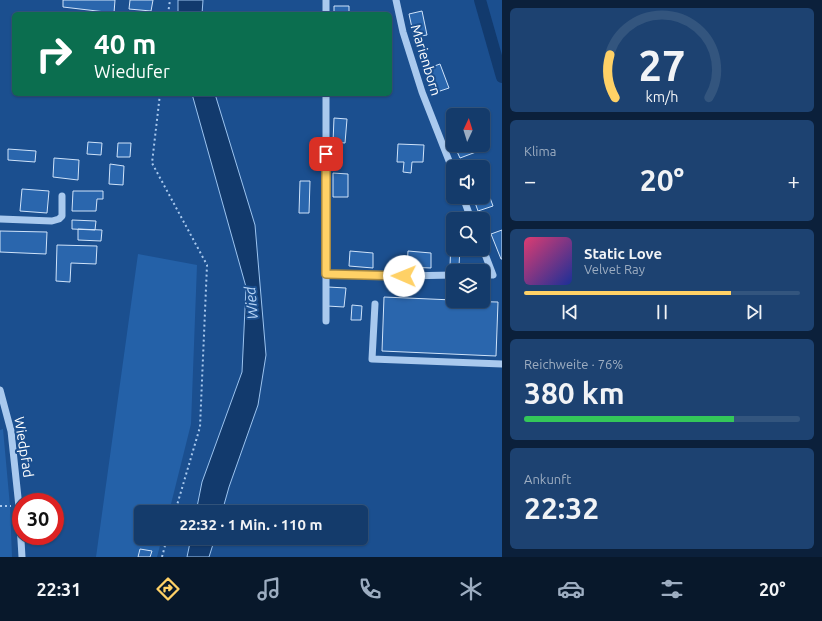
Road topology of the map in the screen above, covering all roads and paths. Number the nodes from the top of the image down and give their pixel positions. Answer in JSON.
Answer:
{"nodes":[{"id":1,"x":170,"y":0,"type":"edge"},
{"id":2,"x":326,"y":0,"type":"edge"},
{"id":3,"x":396,"y":0,"type":"edge"},
{"id":4,"x":168,"y":12,"type":"edge"},
{"id":5,"x":326,"y":12,"type":"edge"},
{"id":6,"x":160,"y":96,"type":"edge"},
{"id":7,"x":326,"y":96,"type":"edge"},
{"id":8,"x":449,"y":160,"type":"edge"},
{"id":9,"x":62,"y":196,"type":"dead end"},
{"id":10,"x":0,"y":219,"type":"edge"},
{"id":11,"x":490,"y":267,"type":"edge"},
{"id":12,"x":326,"y":274,"type":"junction"},
{"id":13,"x":446,"y":275,"type":"edge"},
{"id":14,"x":490,"y":275,"type":"edge"},
{"id":15,"x":375,"y":304,"type":"dead end"},
{"id":16,"x":326,"y":320,"type":"dead end"},
{"id":17,"x":502,"y":364,"type":"edge"},
{"id":18,"x":0,"y":390,"type":"edge"},
{"id":19,"x":177,"y":505,"type":"edge"},
{"id":20,"x":165,"y":545,"type":"edge"},
{"id":21,"x":22,"y":557,"type":"edge"},
{"id":22,"x":162,"y":557,"type":"edge"}],
"edges":[{"from":1,"to":4,"type":"path"},
{"from":2,"to":5,"type":"street"},
{"from":3,"to":8,"type":"street","name":"Marienborn"},
{"from":6,"to":19,"type":"path"},
{"from":7,"to":12,"type":"street"},
{"from":9,"to":10,"type":"street"},
{"from":11,"to":14,"type":"street"},
{"from":12,"to":13,"type":"street"},
{"from":12,"to":16,"type":"street"},
{"from":15,"to":17,"type":"street"},
{"from":18,"to":21,"type":"street","name":"Wiedpfad"},
{"from":20,"to":22,"type":"path"}]}
